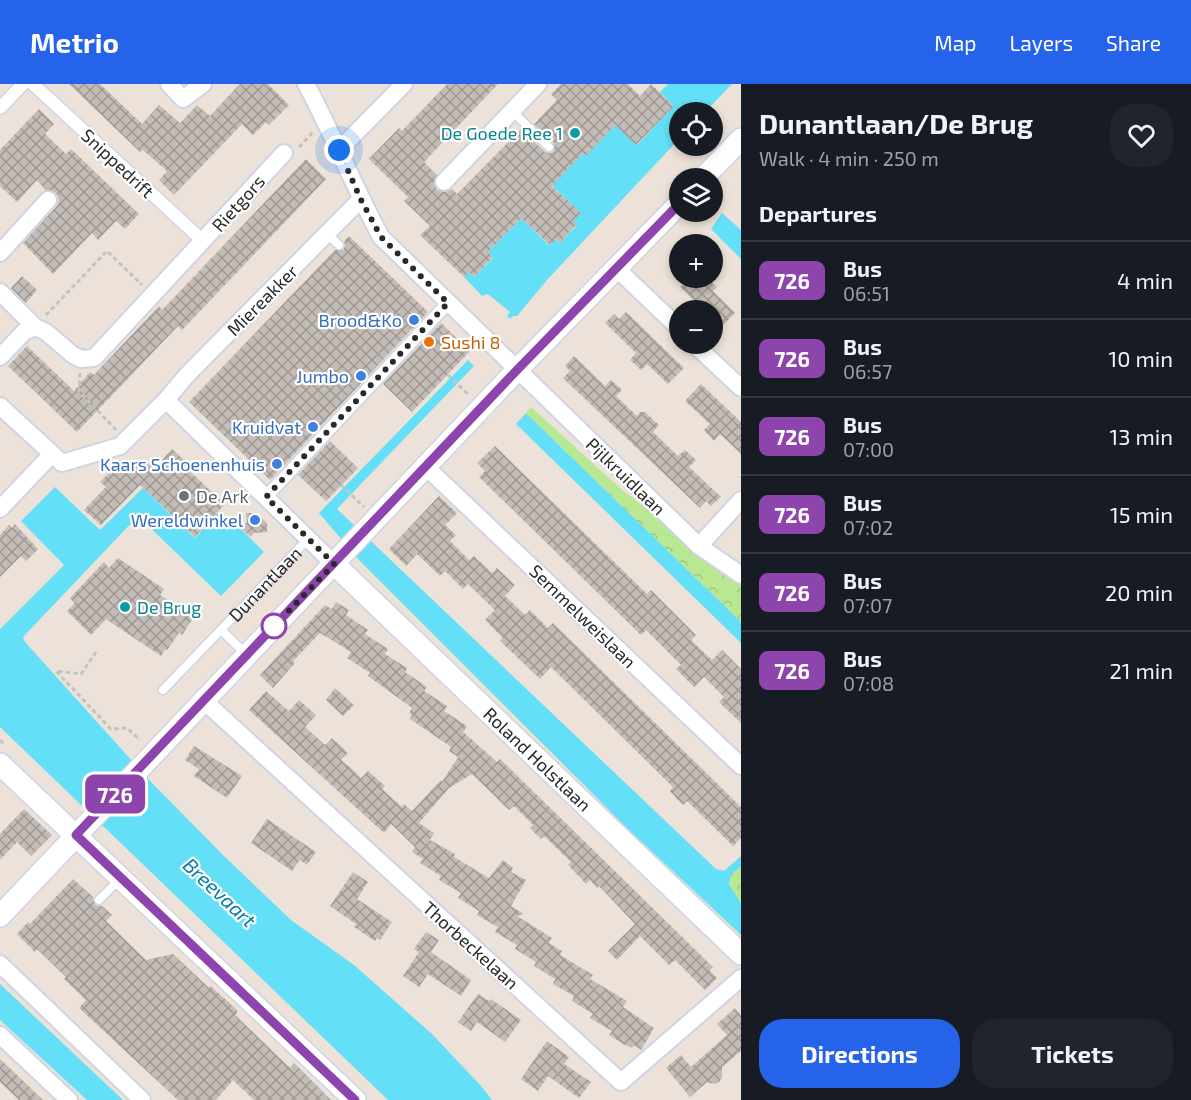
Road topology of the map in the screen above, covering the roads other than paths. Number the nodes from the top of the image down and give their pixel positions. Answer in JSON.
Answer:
{"nodes":[{"id":1,"x":23,"y":84,"type":"edge"},
{"id":2,"x":33,"y":84,"type":"edge"},
{"id":3,"x":169,"y":84,"type":"edge"},
{"id":4,"x":203,"y":84,"type":"edge"},
{"id":5,"x":306,"y":84,"type":"edge"},
{"id":6,"x":404,"y":84,"type":"edge"},
{"id":7,"x":538,"y":84,"type":"edge"},
{"id":8,"x":0,"y":108,"type":"edge"},
{"id":9,"x":512,"y":111,"type":"junction"},
{"id":10,"x":741,"y":139,"type":"edge"},
{"id":11,"x":549,"y":147,"type":"dead end"},
{"id":12,"x":339,"y":150,"type":"junction"},
{"id":13,"x":284,"y":153,"type":"road end"},
{"id":14,"x":713,"y":168,"type":"edge"},
{"id":15,"x":444,"y":182,"type":"dead end"},
{"id":16,"x":48,"y":200,"type":"dead end"},
{"id":17,"x":361,"y":200,"type":"junction"},
{"id":18,"x":669,"y":214,"type":"edge"},
{"id":19,"x":203,"y":241,"type":"junction"},
{"id":20,"x":0,"y":253,"type":"edge"},
{"id":21,"x":616,"y":268,"type":"junction"},
{"id":22,"x":0,"y":292,"type":"edge"},
{"id":23,"x":448,"y":303,"type":"junction"},
{"id":24,"x":669,"y":319,"type":"edge"},
{"id":25,"x":34,"y":327,"type":"junction"},
{"id":26,"x":705,"y":354,"type":"edge"},
{"id":27,"x":0,"y":357,"type":"edge"},
{"id":28,"x":517,"y":370,"type":"junction"},
{"id":29,"x":741,"y":388,"type":"edge"},
{"id":30,"x":166,"y":399,"type":"junction"},
{"id":31,"x":0,"y":406,"type":"edge"},
{"id":32,"x":52,"y":454,"type":"junction"},
{"id":33,"x":426,"y":467,"type":"junction"},
{"id":34,"x":266,"y":497,"type":"junction"},
{"id":35,"x":741,"y":500,"type":"edge"},
{"id":36,"x":0,"y":509,"type":"edge"},
{"id":37,"x":309,"y":538,"type":"junction"},
{"id":38,"x":699,"y":546,"type":"junction"},
{"id":39,"x":341,"y":557,"type":"junction"},
{"id":40,"x":741,"y":575,"type":"edge"},
{"id":41,"x":221,"y":630,"type":"junction"},
{"id":42,"x":247,"y":655,"type":"junction"},
{"id":43,"x":163,"y":690,"type":"dead end"},
{"id":44,"x":203,"y":700,"type":"junction"},
{"id":45,"x":0,"y":764,"type":"edge"},
{"id":46,"x":741,"y":766,"type":"edge"},
{"id":47,"x":83,"y":827,"type":"junction"},
{"id":48,"x":122,"y":877,"type":"junction"},
{"id":49,"x":99,"y":900,"type":"dead end"},
{"id":50,"x":0,"y":916,"type":"edge"},
{"id":51,"x":741,"y":954,"type":"edge"},
{"id":52,"x":0,"y":964,"type":"edge"},
{"id":53,"x":741,"y":978,"type":"edge"},
{"id":54,"x":0,"y":1035,"type":"edge"},
{"id":55,"x":69,"y":1100,"type":"edge"},
{"id":56,"x":142,"y":1100,"type":"edge"},
{"id":57,"x":355,"y":1100,"type":"edge"}],
"edges":[{"from":1,"to":8,"type":"street"},
{"from":2,"to":19,"type":"street","name":"Snippedrift"},
{"from":3,"to":4,"type":"street"},
{"from":5,"to":12,"type":"street"},
{"from":6,"to":12,"type":"street"},
{"from":7,"to":9,"type":"street"},
{"from":9,"to":11,"type":"lane"},
{"from":9,"to":15,"type":"street"},
{"from":10,"to":14,"type":"street"},
{"from":12,"to":17,"type":"street"},
{"from":13,"to":19,"type":"street","name":"Rietgors"},
{"from":16,"to":20,"type":"street"},
{"from":17,"to":23,"type":"street"},
{"from":17,"to":30,"type":"street","name":"Miereakker"},
{"from":18,"to":21,"type":"street","name":"Dunantlaan"},
{"from":19,"to":25,"type":"street","name":"Rietgors"},
{"from":21,"to":24,"type":"street"},
{"from":21,"to":28,"type":"street","name":"Dunantlaan"},
{"from":22,"to":25,"type":"street"},
{"from":23,"to":28,"type":"street"},
{"from":23,"to":34,"type":"street"},
{"from":25,"to":27,"type":"street"},
{"from":26,"to":29,"type":"street"},
{"from":28,"to":33,"type":"street","name":"Dunantlaan"},
{"from":28,"to":38,"type":"street","name":"Pijlkruidlaan"},
{"from":30,"to":32,"type":"street","name":"Miereakker"},
{"from":30,"to":34,"type":"street"},
{"from":31,"to":32,"type":"street"},
{"from":32,"to":36,"type":"street"},
{"from":33,"to":39,"type":"street","name":"Dunantlaan"},
{"from":33,"to":46,"type":"street","name":"Semmelweislaan"},
{"from":34,"to":37,"type":"street"},
{"from":35,"to":38,"type":"street"},
{"from":37,"to":39,"type":"street"},
{"from":37,"to":41,"type":"lane","name":"Dunantlaan"},
{"from":38,"to":40,"type":"street","name":"Pijlkruidlaan"},
{"from":39,"to":42,"type":"street","name":"Dunantlaan"},
{"from":39,"to":51,"type":"street","name":"Roland Holstlaan"},
{"from":41,"to":42,"type":"lane","name":"Dunantlaan"},
{"from":41,"to":43,"type":"lane","name":"Dunantlaan"},
{"from":42,"to":44,"type":"street","name":"Dunantlaan"},
{"from":44,"to":47,"type":"street","name":"Dunantlaan"},
{"from":44,"to":53,"type":"street","name":"Thorbeckelaan"},
{"from":45,"to":47,"type":"street"},
{"from":47,"to":48,"type":"street"},
{"from":47,"to":50,"type":"street","name":"Dunantlaan"},
{"from":48,"to":49,"type":"lane"},
{"from":48,"to":57,"type":"street"},
{"from":52,"to":56,"type":"street"},
{"from":54,"to":55,"type":"street"}]}
